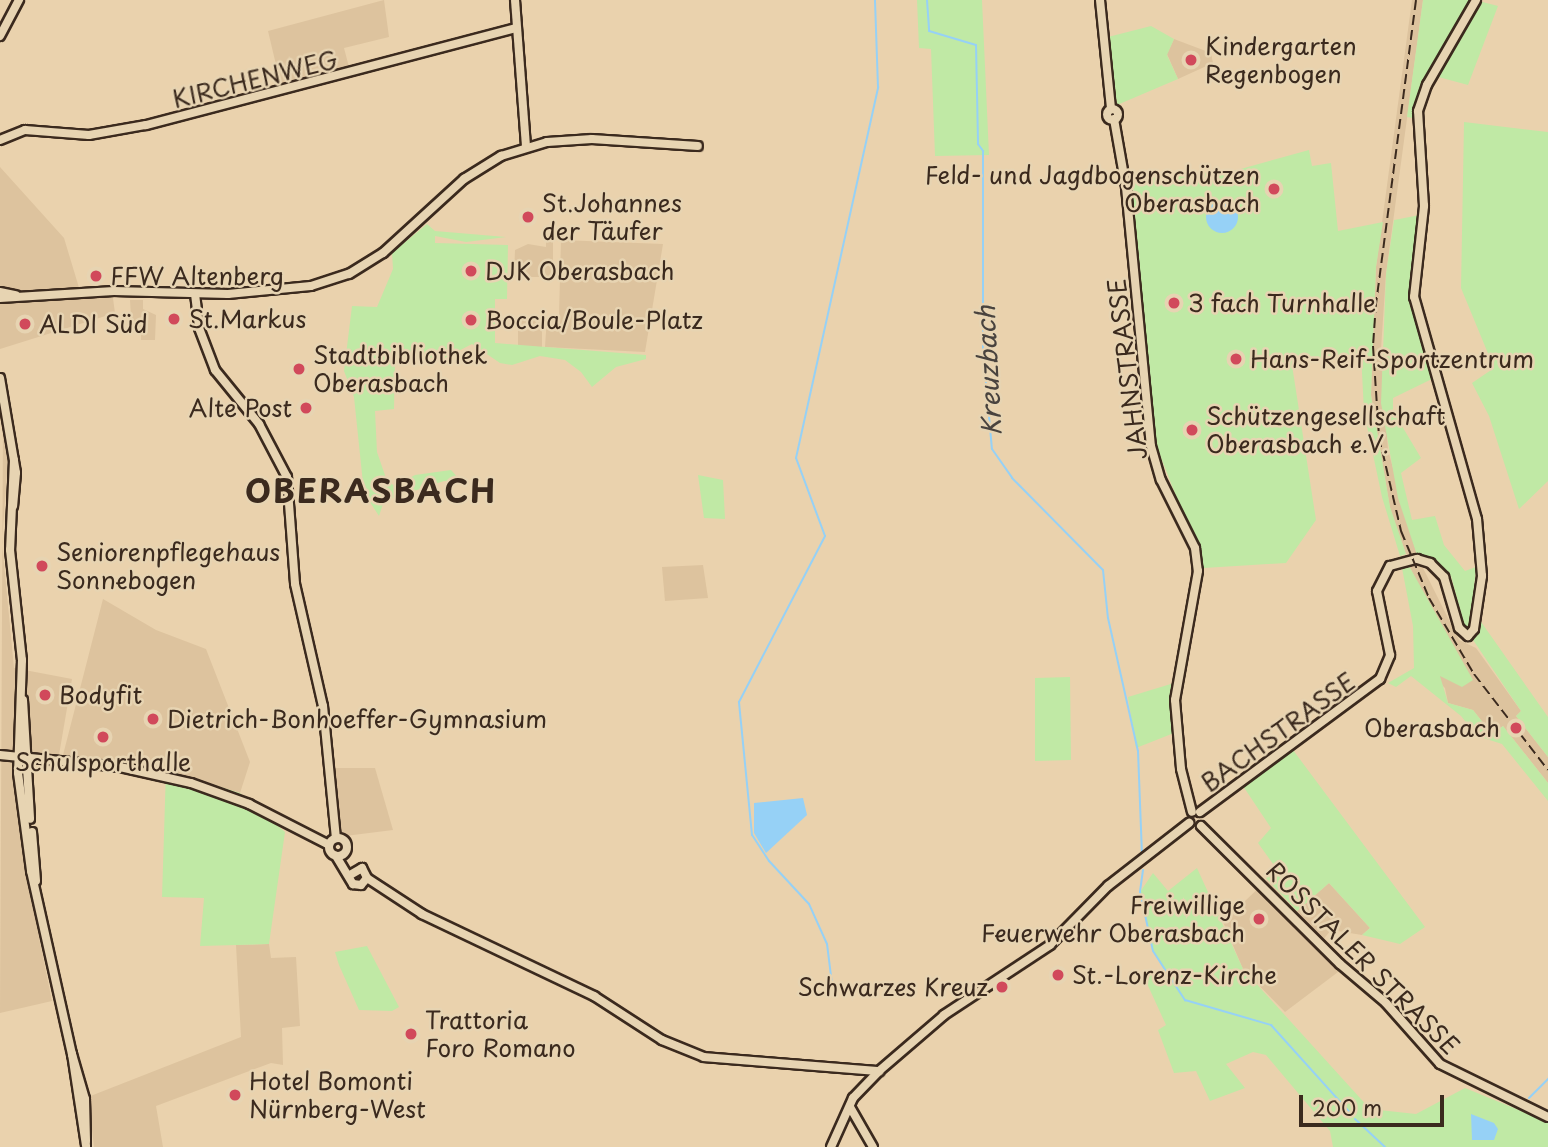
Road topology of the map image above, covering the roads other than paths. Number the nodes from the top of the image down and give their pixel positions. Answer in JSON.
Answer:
{"nodes":[{"id":1,"x":19,"y":0,"type":"edge"},
{"id":2,"x":515,"y":0,"type":"edge"},
{"id":3,"x":1100,"y":0,"type":"edge"},
{"id":4,"x":1476,"y":0,"type":"edge"},
{"id":5,"x":517,"y":29,"type":"junction"},
{"id":6,"x":0,"y":36,"type":"edge"},
{"id":7,"x":0,"y":140,"type":"edge"},
{"id":8,"x":698,"y":146,"type":"dead end"},
{"id":9,"x":526,"y":147,"type":"junction"},
{"id":10,"x":0,"y":292,"type":"edge"},
{"id":11,"x":195,"y":294,"type":"junction"},
{"id":12,"x":16,"y":295,"type":"junction"},
{"id":13,"x":0,"y":298,"type":"edge"},
{"id":14,"x":0,"y":378,"type":"edge"},
{"id":15,"x":0,"y":755,"type":"edge"},
{"id":16,"x":21,"y":757,"type":"junction"},
{"id":17,"x":1196,"y":812,"type":"junction"},
{"id":18,"x":1189,"y":823,"type":"junction"},
{"id":19,"x":1201,"y":825,"type":"junction"},
{"id":20,"x":336,"y":838,"type":"junction"},
{"id":21,"x":329,"y":845,"type":"junction"},
{"id":22,"x":341,"y":854,"type":"junction"},
{"id":23,"x":353,"y":872,"type":"junction"},
{"id":24,"x":367,"y":878,"type":"junction"},
{"id":25,"x":879,"y":1071,"type":"junction"},
{"id":26,"x":850,"y":1107,"type":"junction"},
{"id":27,"x":1548,"y":1117,"type":"edge"},
{"id":28,"x":86,"y":1146,"type":"edge"},
{"id":29,"x":831,"y":1147,"type":"edge"},
{"id":30,"x":873,"y":1147,"type":"edge"}],
"edges":[{"from":1,"to":6,"type":"street"},
{"from":2,"to":5,"type":"street"},
{"from":3,"to":17,"type":"street","name":"JAHNSTRASSE"},
{"from":4,"to":17,"type":"street","name":"BACHSTRASSE"},
{"from":5,"to":7,"type":"street","name":"KIRCHENWEG"},
{"from":5,"to":9,"type":"street"},
{"from":8,"to":9,"type":"street"},
{"from":9,"to":11,"type":"street"},
{"from":10,"to":12,"type":"street"},
{"from":11,"to":12,"type":"street"},
{"from":11,"to":20,"type":"street"},
{"from":12,"to":13,"type":"street"},
{"from":14,"to":16,"type":"street"},
{"from":15,"to":16,"type":"street"},
{"from":16,"to":21,"type":"street"},
{"from":16,"to":28,"type":"street"},
{"from":17,"to":18,"type":"street"},
{"from":17,"to":19,"type":"street","name":"JAHNSTRASSE"},
{"from":18,"to":19,"type":"street"},
{"from":18,"to":25,"type":"street","name":"BACHSTRASSE"},
{"from":19,"to":27,"type":"street","name":"ROSSTALER STRASSE"},
{"from":20,"to":21,"type":"street"},
{"from":20,"to":22,"type":"street"},
{"from":21,"to":22,"type":"street"},
{"from":22,"to":23,"type":"street"},
{"from":23,"to":24,"type":"street"},
{"from":23,"to":24,"type":"street"},
{"from":24,"to":25,"type":"street"},
{"from":25,"to":26,"type":"street","name":"BACHSTRASSE"},
{"from":26,"to":29,"type":"street","name":"BACHSTRASSE"},
{"from":26,"to":30,"type":"street"}]}
